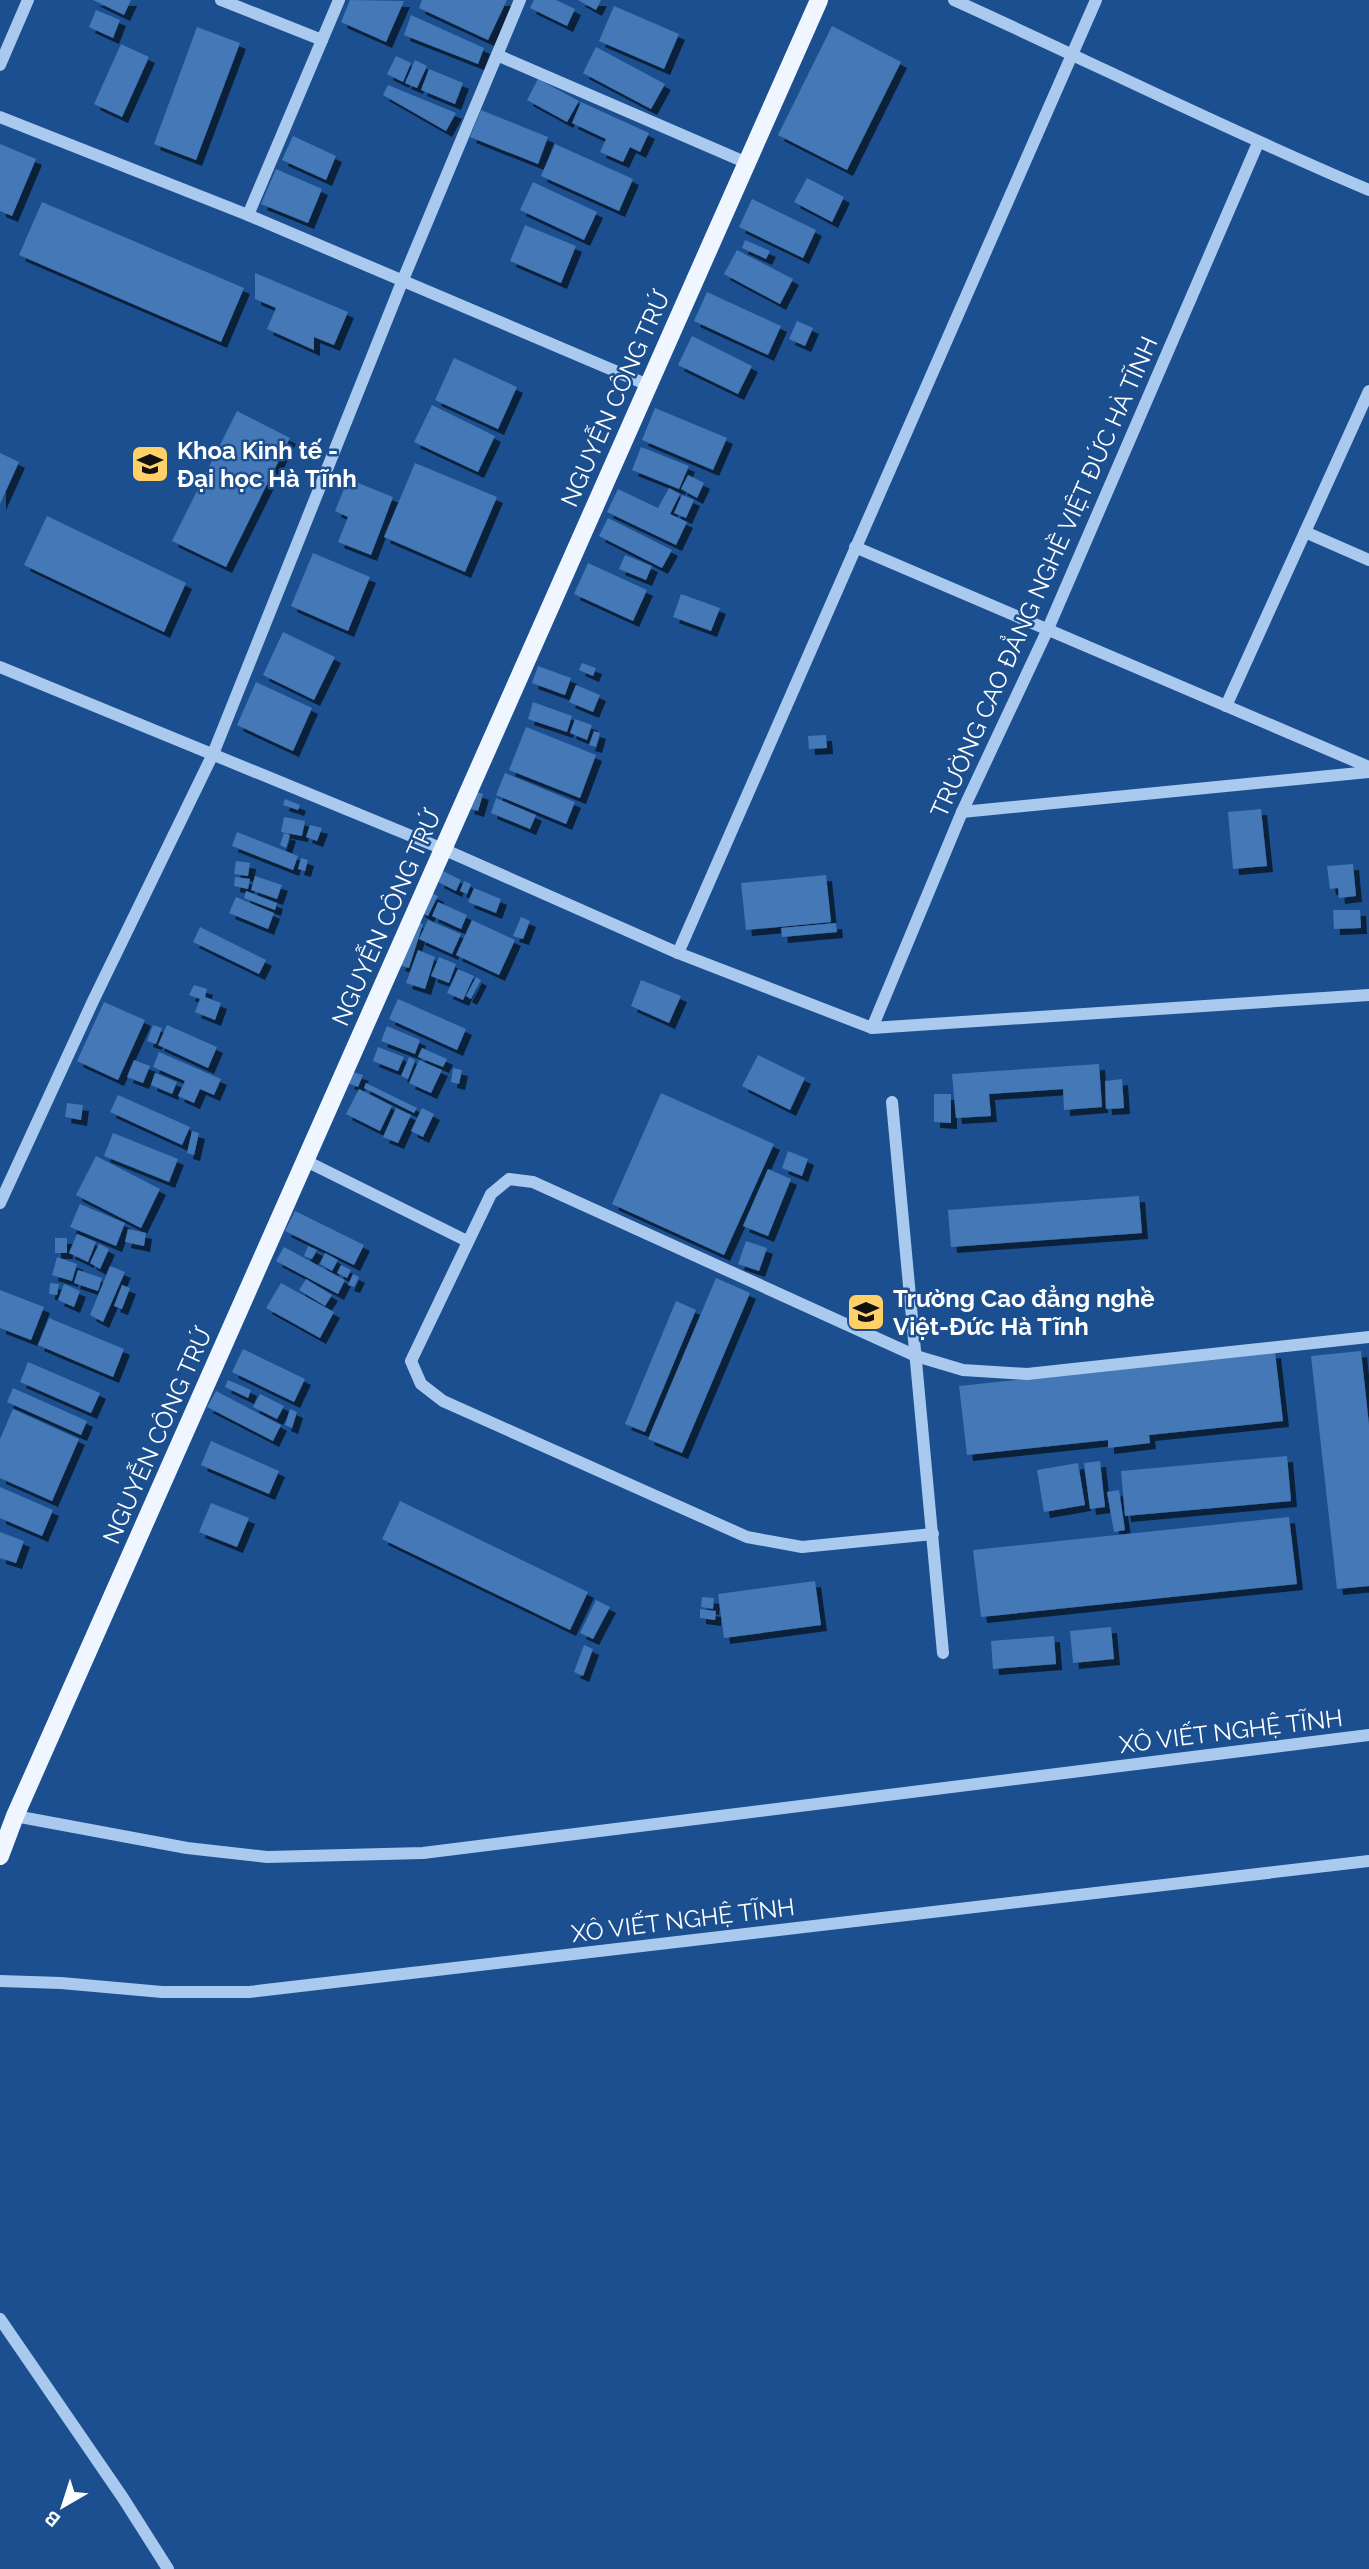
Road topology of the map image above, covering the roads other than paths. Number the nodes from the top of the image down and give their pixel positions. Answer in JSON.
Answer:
{"nodes":[{"id":1,"x":28,"y":0,"type":"edge"},
{"id":2,"x":221,"y":0,"type":"edge"},
{"id":3,"x":339,"y":0,"type":"edge"},
{"id":4,"x":520,"y":0,"type":"edge"},
{"id":5,"x":819,"y":0,"type":"edge"},
{"id":6,"x":954,"y":0,"type":"edge"},
{"id":7,"x":1096,"y":0,"type":"edge"},
{"id":8,"x":322,"y":40,"type":"junction"},
{"id":9,"x":1072,"y":53,"type":"junction"},
{"id":10,"x":497,"y":55,"type":"junction"},
{"id":11,"x":0,"y":65,"type":"edge"},
{"id":12,"x":0,"y":117,"type":"edge"},
{"id":13,"x":1258,"y":143,"type":"junction"},
{"id":14,"x":747,"y":163,"type":"junction"},
{"id":15,"x":1369,"y":190,"type":"edge"},
{"id":16,"x":248,"y":215,"type":"junction"},
{"id":17,"x":402,"y":282,"type":"junction"},
{"id":18,"x":648,"y":385,"type":"junction"},
{"id":19,"x":1369,"y":391,"type":"edge"},
{"id":20,"x":1305,"y":532,"type":"junction"},
{"id":21,"x":855,"y":547,"type":"junction"},
{"id":22,"x":1369,"y":560,"type":"edge"},
{"id":23,"x":1047,"y":631,"type":"junction"},
{"id":24,"x":0,"y":667,"type":"edge"},
{"id":25,"x":1227,"y":706,"type":"junction"},
{"id":26,"x":213,"y":754,"type":"junction"},
{"id":27,"x":1369,"y":767,"type":"edge"},
{"id":28,"x":1369,"y":772,"type":"edge"},
{"id":29,"x":962,"y":812,"type":"junction"},
{"id":30,"x":443,"y":849,"type":"junction"},
{"id":31,"x":678,"y":953,"type":"junction"},
{"id":32,"x":1369,"y":995,"type":"edge"},
{"id":33,"x":872,"y":1028,"type":"junction"},
{"id":34,"x":892,"y":1102,"type":"dead end"},
{"id":35,"x":306,"y":1161,"type":"junction"},
{"id":36,"x":0,"y":1203,"type":"edge"},
{"id":37,"x":467,"y":1241,"type":"junction"},
{"id":38,"x":1369,"y":1337,"type":"edge"},
{"id":39,"x":916,"y":1356,"type":"junction"},
{"id":40,"x":933,"y":1534,"type":"junction"},
{"id":41,"x":943,"y":1653,"type":"dead end"},
{"id":42,"x":1369,"y":1735,"type":"edge"},
{"id":43,"x":15,"y":1816,"type":"junction"},
{"id":44,"x":0,"y":1856,"type":"edge"},
{"id":45,"x":1369,"y":1861,"type":"edge"},
{"id":46,"x":0,"y":1982,"type":"edge"},
{"id":47,"x":0,"y":2319,"type":"edge"},
{"id":48,"x":168,"y":2569,"type":"edge"}],
"edges":[{"from":1,"to":11,"type":"street"},
{"from":2,"to":8,"type":"street"},
{"from":3,"to":8,"type":"street"},
{"from":4,"to":10,"type":"street"},
{"from":5,"to":14,"type":"main road","name":"NGUYỄN CÔNG TRỨ"},
{"from":6,"to":9,"type":"street"},
{"from":7,"to":9,"type":"street"},
{"from":8,"to":16,"type":"street"},
{"from":9,"to":13,"type":"street"},
{"from":9,"to":21,"type":"street"},
{"from":10,"to":14,"type":"street"},
{"from":10,"to":17,"type":"street"},
{"from":12,"to":16,"type":"street"},
{"from":13,"to":15,"type":"street"},
{"from":13,"to":23,"type":"street","name":"TRƯỜNG CAO ĐẲNG NGHỀ VIỆT ĐỨC HÀ TĨNH"},
{"from":14,"to":18,"type":"main road","name":"NGUYỄN CÔNG TRỨ"},
{"from":16,"to":17,"type":"street"},
{"from":17,"to":18,"type":"street"},
{"from":17,"to":26,"type":"street"},
{"from":18,"to":30,"type":"main road","name":"NGUYỄN CÔNG TRỨ"},
{"from":19,"to":20,"type":"street"},
{"from":20,"to":22,"type":"street"},
{"from":20,"to":25,"type":"street"},
{"from":21,"to":23,"type":"street"},
{"from":21,"to":31,"type":"street"},
{"from":23,"to":25,"type":"street"},
{"from":23,"to":29,"type":"street","name":"TRƯỜNG CAO ĐẲNG NGHỀ VIỆT ĐỨC HÀ TĨNH"},
{"from":24,"to":26,"type":"street"},
{"from":25,"to":27,"type":"street"},
{"from":26,"to":30,"type":"street"},
{"from":26,"to":36,"type":"street"},
{"from":28,"to":29,"type":"street"},
{"from":29,"to":33,"type":"street","name":"TRƯỜNG CAO ĐẲNG NGHỀ VIỆT ĐỨC HÀ TĨNH"},
{"from":30,"to":31,"type":"street"},
{"from":30,"to":35,"type":"main road","name":"NGUYỄN CÔNG TRỨ"},
{"from":31,"to":33,"type":"street"},
{"from":32,"to":33,"type":"street"},
{"from":34,"to":39,"type":"street"},
{"from":35,"to":37,"type":"street"},
{"from":35,"to":43,"type":"main road","name":"NGUYỄN CÔNG TRỨ"},
{"from":37,"to":39,"type":"street"},
{"from":37,"to":40,"type":"street"},
{"from":38,"to":39,"type":"street"},
{"from":39,"to":40,"type":"street"},
{"from":40,"to":41,"type":"street"},
{"from":42,"to":43,"type":"street","name":"XÔ VIẾT NGHỆ TĨNH"},
{"from":43,"to":44,"type":"main road","name":"NGUYỄN CÔNG TRỨ"},
{"from":45,"to":46,"type":"street","name":"XÔ VIẾT NGHỆ TĨNH"},
{"from":47,"to":48,"type":"street"}]}
